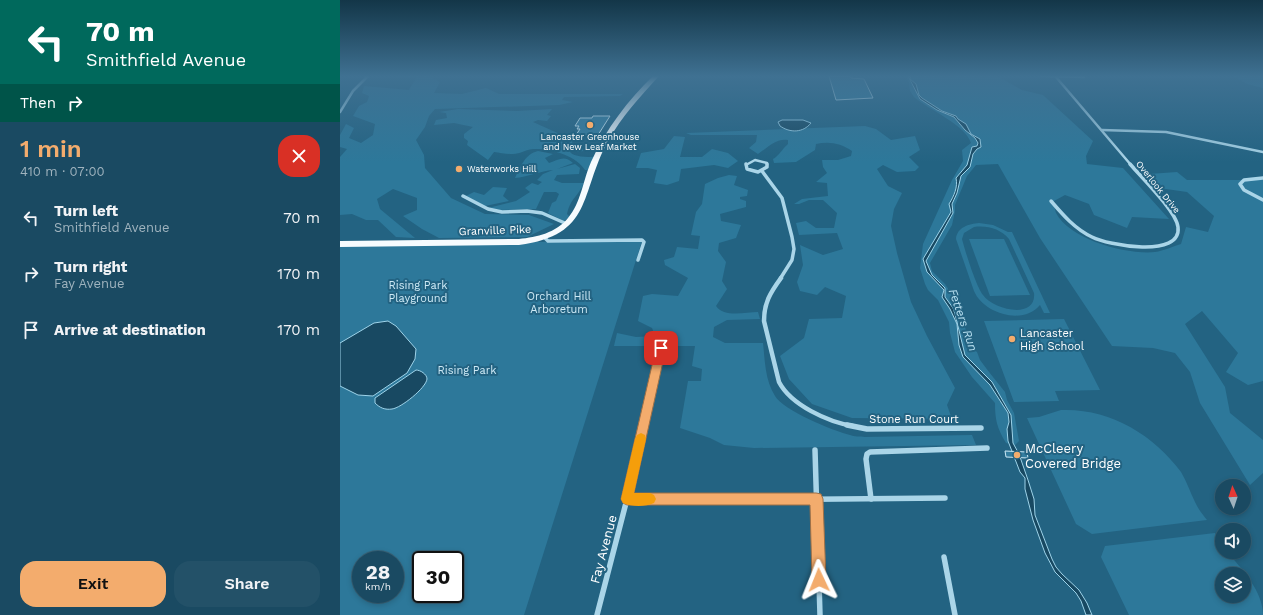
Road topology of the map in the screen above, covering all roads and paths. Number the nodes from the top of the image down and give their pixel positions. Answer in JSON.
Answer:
{"nodes":[{"id":1,"x":631,"y":105,"type":"edge"},
{"id":2,"x":1080,"y":105,"type":"edge"},
{"id":3,"x":1102,"y":130,"type":"junction"},
{"id":4,"x":1263,"y":152,"type":"edge"},
{"id":5,"x":762,"y":171,"type":"junction"},
{"id":6,"x":1263,"y":178,"type":"edge"},
{"id":7,"x":463,"y":196,"type":"dead end"},
{"id":8,"x":1263,"y":200,"type":"edge"},
{"id":9,"x":1052,"y":201,"type":"dead end"},
{"id":10,"x":567,"y":224,"type":"junction"},
{"id":11,"x":544,"y":237,"type":"junction"},
{"id":12,"x":340,"y":244,"type":"edge"},
{"id":13,"x":638,"y":260,"type":"dead end"},
{"id":14,"x":661,"y":348,"type":"dead end"},
{"id":15,"x":981,"y":428,"type":"dead end"},
{"id":16,"x":988,"y":448,"type":"dead end"},
{"id":17,"x":815,"y":450,"type":"dead end"},
{"id":18,"x":945,"y":498,"type":"dead end"},
{"id":19,"x":627,"y":499,"type":"junction"},
{"id":20,"x":816,"y":499,"type":"junction"},
{"id":21,"x":871,"y":499,"type":"junction"},
{"id":22,"x":944,"y":557,"type":"dead end"},
{"id":23,"x":597,"y":615,"type":"edge"},
{"id":24,"x":820,"y":615,"type":"edge"},
{"id":25,"x":955,"y":615,"type":"edge"}],
"edges":[{"from":1,"to":10,"type":"highway","name":"Granville Pike"},
{"from":2,"to":3,"type":"street","name":"Overlook Drive"},
{"from":3,"to":4,"type":"street"},
{"from":3,"to":9,"type":"street","name":"Overlook Drive"},
{"from":5,"to":5,"type":"street","name":"Stone Run Court"},
{"from":5,"to":15,"type":"street","name":"Stone Run Court"},
{"from":6,"to":8,"type":"street"},
{"from":7,"to":10,"type":"street"},
{"from":10,"to":11,"type":"highway","name":"Granville Pike"},
{"from":11,"to":12,"type":"highway","name":"Granville Pike"},
{"from":11,"to":13,"type":"street"},
{"from":14,"to":19,"type":"street","name":"Fay Avenue"},
{"from":16,"to":21,"type":"street"},
{"from":17,"to":20,"type":"street"},
{"from":18,"to":21,"type":"street"},
{"from":19,"to":20,"type":"street"},
{"from":19,"to":23,"type":"street","name":"Fay Avenue"},
{"from":20,"to":21,"type":"street"},
{"from":20,"to":24,"type":"street"},
{"from":22,"to":25,"type":"street"}]}
